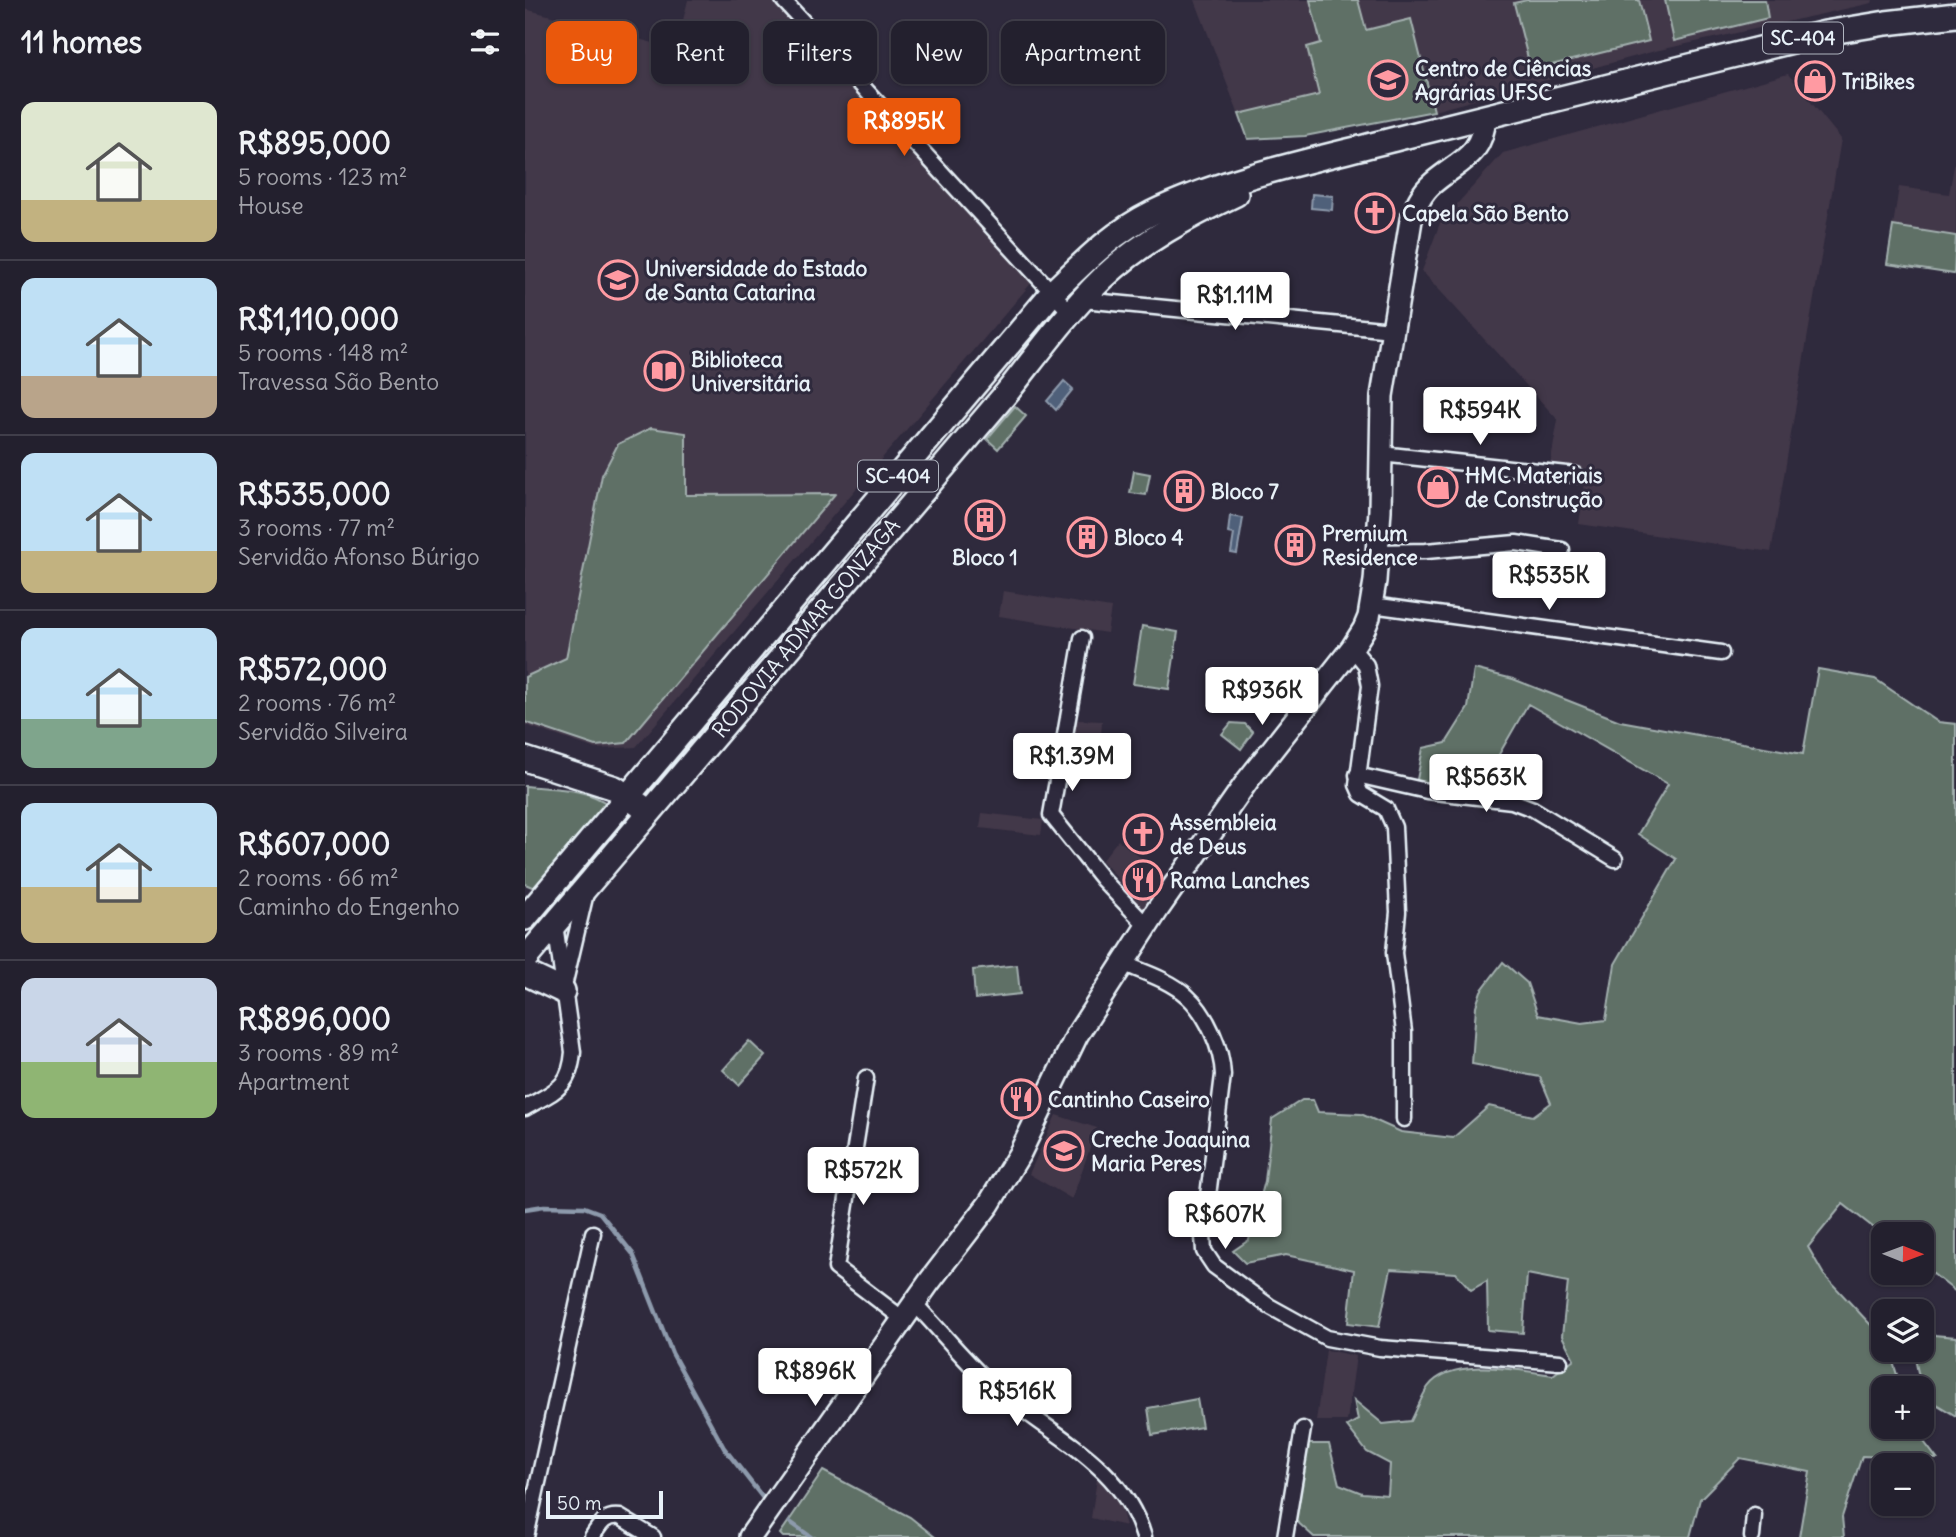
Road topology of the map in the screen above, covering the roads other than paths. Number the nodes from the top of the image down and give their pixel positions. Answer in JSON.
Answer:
{"nodes":[{"id":1,"x":783,"y":0,"type":"edge"},
{"id":2,"x":1956,"y":15,"type":"edge"},
{"id":3,"x":1485,"y":117,"type":"junction"},
{"id":4,"x":1299,"y":164,"type":"junction"},
{"id":5,"x":1053,"y":292,"type":"junction"},
{"id":6,"x":1077,"y":306,"type":"junction"},
{"id":7,"x":1392,"y":330,"type":"junction"},
{"id":8,"x":1381,"y":454,"type":"junction"},
{"id":9,"x":1576,"y":475,"type":"dead end"},
{"id":10,"x":1562,"y":550,"type":"dead end"},
{"id":11,"x":1378,"y":552,"type":"junction"},
{"id":12,"x":1372,"y":605,"type":"junction"},
{"id":13,"x":1082,"y":638,"type":"dead end"},
{"id":14,"x":1352,"y":648,"type":"junction"},
{"id":15,"x":1721,"y":653,"type":"dead end"},
{"id":16,"x":531,"y":765,"type":"edge"},
{"id":17,"x":1357,"y":775,"type":"junction"},
{"id":18,"x":629,"y":796,"type":"junction"},
{"id":19,"x":649,"y":813,"type":"junction"},
{"id":20,"x":1615,"y":859,"type":"dead end"},
{"id":21,"x":587,"y":886,"type":"junction"},
{"id":22,"x":530,"y":903,"type":"edge"},
{"id":23,"x":555,"y":924,"type":"junction"},
{"id":24,"x":1147,"y":926,"type":"junction"},
{"id":25,"x":525,"y":959,"type":"edge"},
{"id":26,"x":1122,"y":963,"type":"junction"},
{"id":27,"x":525,"y":973,"type":"edge"},
{"id":28,"x":563,"y":990,"type":"junction"},
{"id":29,"x":866,"y":1078,"type":"dead end"},
{"id":30,"x":525,"y":1108,"type":"edge"},
{"id":31,"x":1404,"y":1119,"type":"dead end"},
{"id":32,"x":593,"y":1233,"type":"dead end"},
{"id":33,"x":909,"y":1311,"type":"junction"},
{"id":34,"x":1560,"y":1362,"type":"dead end"},
{"id":35,"x":1303,"y":1429,"type":"dead end"},
{"id":36,"x":1754,"y":1515,"type":"dead end"},
{"id":37,"x":526,"y":1537,"type":"edge"},
{"id":38,"x":592,"y":1537,"type":"edge"},
{"id":39,"x":653,"y":1537,"type":"edge"},
{"id":40,"x":750,"y":1537,"type":"edge"},
{"id":41,"x":1144,"y":1537,"type":"edge"},
{"id":42,"x":1285,"y":1537,"type":"edge"},
{"id":43,"x":1752,"y":1537,"type":"edge"}],
"edges":[{"from":1,"to":5,"type":"street"},
{"from":2,"to":3,"type":"main road","name":"RODOVIA ADMAR GONZAGA","number":"SC-404"},
{"from":3,"to":4,"type":"main road","name":"RODOVIA ADMAR GONZAGA","number":"SC-404"},
{"from":3,"to":7,"type":"main road"},
{"from":4,"to":5,"type":"main road","name":"RODOVIA ADMAR GONZAGA","number":"SC-404"},
{"from":4,"to":6,"type":"main road","name":"RODOVIA ADMAR GONZAGA","number":"SC-404"},
{"from":5,"to":6,"type":"street"},
{"from":5,"to":18,"type":"main road","name":"RODOVIA ADMAR GONZAGA","number":"SC-404"},
{"from":6,"to":7,"type":"street"},
{"from":6,"to":19,"type":"main road","name":"RODOVIA ADMAR GONZAGA","number":"SC-404"},
{"from":7,"to":8,"type":"main road"},
{"from":8,"to":9,"type":"street"},
{"from":8,"to":11,"type":"main road"},
{"from":10,"to":11,"type":"street"},
{"from":11,"to":12,"type":"main road"},
{"from":12,"to":14,"type":"main road"},
{"from":12,"to":15,"type":"street"},
{"from":13,"to":24,"type":"street"},
{"from":14,"to":17,"type":"street"},
{"from":14,"to":24,"type":"main road"},
{"from":16,"to":18,"type":"main road"},
{"from":17,"to":20,"type":"street"},
{"from":17,"to":31,"type":"street"},
{"from":18,"to":19,"type":"main road"},
{"from":18,"to":22,"type":"main road","name":"RODOVIA ADMAR GONZAGA","number":"SC-404"},
{"from":19,"to":21,"type":"main road","name":"RODOVIA ADMAR GONZAGA","number":"SC-404"},
{"from":21,"to":23,"type":"main road","name":"RODOVIA ADMAR GONZAGA","number":"SC-404"},
{"from":21,"to":28,"type":"street"},
{"from":22,"to":23,"type":"main road"},
{"from":23,"to":25,"type":"main road","name":"RODOVIA ADMAR GONZAGA","number":"SC-404"},
{"from":23,"to":28,"type":"street"},
{"from":24,"to":26,"type":"main road"},
{"from":26,"to":33,"type":"main road"},
{"from":26,"to":34,"type":"street"},
{"from":27,"to":28,"type":"main road"},
{"from":28,"to":30,"type":"street"},
{"from":29,"to":33,"type":"street"},
{"from":32,"to":37,"type":"street"},
{"from":33,"to":40,"type":"main road"},
{"from":33,"to":41,"type":"street"},
{"from":35,"to":42,"type":"street"},
{"from":36,"to":43,"type":"street"},
{"from":38,"to":39,"type":"street"}]}
